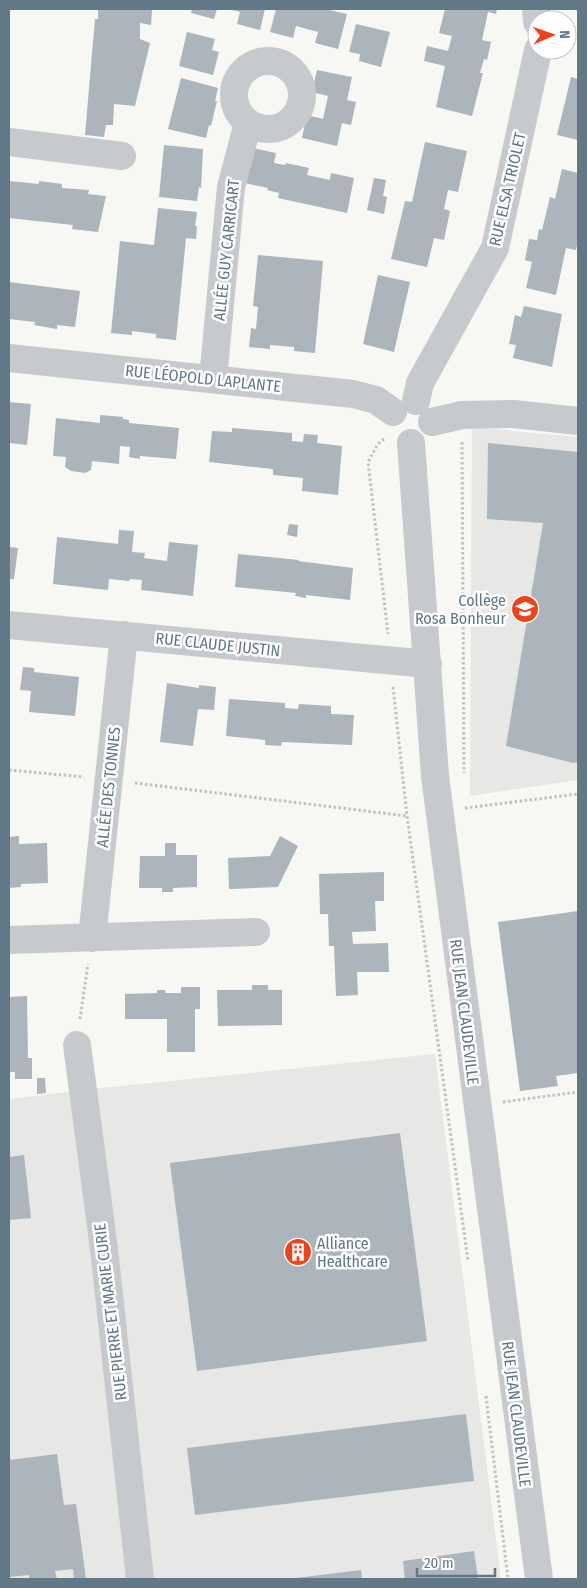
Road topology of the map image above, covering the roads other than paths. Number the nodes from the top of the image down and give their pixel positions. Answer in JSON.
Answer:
{"nodes":[{"id":1,"x":536,"y":60,"type":"edge"},
{"id":2,"x":248,"y":123,"type":"dead end"},
{"id":3,"x":9,"y":142,"type":"edge"},
{"id":4,"x":122,"y":156,"type":"dead end"},
{"id":5,"x":9,"y":358,"type":"edge"},
{"id":6,"x":213,"y":379,"type":"junction"},
{"id":7,"x":578,"y":421,"type":"edge"},
{"id":8,"x":409,"y":422,"type":"junction"},
{"id":9,"x":9,"y":625,"type":"edge"},
{"id":10,"x":124,"y":635,"type":"junction"},
{"id":11,"x":428,"y":664,"type":"junction"},
{"id":12,"x":256,"y":932,"type":"dead end"},
{"id":13,"x":92,"y":938,"type":"junction"},
{"id":14,"x":9,"y":940,"type":"edge"},
{"id":15,"x":77,"y":1045,"type":"road end"},
{"id":16,"x":140,"y":1579,"type":"edge"},
{"id":17,"x":538,"y":1579,"type":"edge"}],
"edges":[{"from":1,"to":8,"type":"street","name":"RUE ELSA TRIOLET"},
{"from":2,"to":6,"type":"street","name":"ALLÉE GUY CARRICART"},
{"from":3,"to":4,"type":"street"},
{"from":5,"to":6,"type":"street","name":"RUE LÉOPOLD LAPLANTE"},
{"from":6,"to":8,"type":"street","name":"RUE LÉOPOLD LAPLANTE"},
{"from":7,"to":8,"type":"street"},
{"from":8,"to":11,"type":"street","name":"RUE JEAN CLAUDEVILLE"},
{"from":9,"to":10,"type":"street","name":"RUE CLAUDE JUSTIN"},
{"from":10,"to":11,"type":"street","name":"RUE CLAUDE JUSTIN"},
{"from":10,"to":13,"type":"street","name":"ALLÉE DES TONNES"},
{"from":11,"to":17,"type":"street","name":"RUE JEAN CLAUDEVILLE"},
{"from":12,"to":13,"type":"street"},
{"from":13,"to":14,"type":"street"},
{"from":15,"to":16,"type":"street","name":"RUE PIERRE ET MARIE CURIE"}]}
